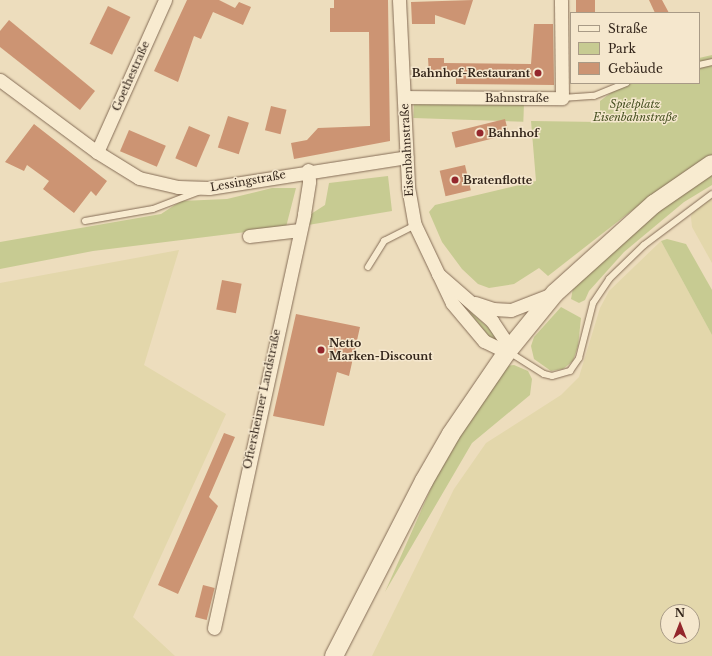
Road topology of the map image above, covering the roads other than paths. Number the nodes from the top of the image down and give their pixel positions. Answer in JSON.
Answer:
{"nodes":[{"id":1,"x":165,"y":0,"type":"edge"},
{"id":2,"x":399,"y":0,"type":"edge"},
{"id":3,"x":561,"y":0,"type":"edge"},
{"id":4,"x":712,"y":62,"type":"edge"},
{"id":5,"x":700,"y":64,"type":"edge"},
{"id":6,"x":0,"y":80,"type":"edge"},
{"id":7,"x":625,"y":84,"type":"edge"},
{"id":8,"x":404,"y":97,"type":"junction"},
{"id":9,"x":562,"y":98,"type":"junction"},
{"id":10,"x":97,"y":152,"type":"junction"},
{"id":11,"x":407,"y":157,"type":"junction"},
{"id":12,"x":712,"y":164,"type":"edge"},
{"id":13,"x":308,"y":170,"type":"junction"},
{"id":14,"x":209,"y":188,"type":"junction"},
{"id":15,"x":712,"y":194,"type":"edge"},
{"id":16,"x":85,"y":221,"type":"dead end"},
{"id":17,"x":415,"y":225,"type":"junction"},
{"id":18,"x":300,"y":230,"type":"junction"},
{"id":19,"x":249,"y":236,"type":"dead end"},
{"id":20,"x":368,"y":267,"type":"dead end"},
{"id":21,"x":435,"y":271,"type":"junction"},
{"id":22,"x":555,"y":293,"type":"junction"},
{"id":23,"x":470,"y":302,"type":"junction"},
{"id":24,"x":507,"y":352,"type":"junction"},
{"id":25,"x":214,"y":628,"type":"dead end"},
{"id":26,"x":334,"y":656,"type":"edge"}],
"edges":[{"from":1,"to":10,"type":"street","name":"Goethestraße"},
{"from":2,"to":8,"type":"street","name":"Eisenbahnstraße"},
{"from":3,"to":9,"type":"street"},
{"from":4,"to":5,"type":"lane"},
{"from":6,"to":10,"type":"street","name":"Lessingstraße"},
{"from":7,"to":9,"type":"lane","name":"Bahnstraße"},
{"from":8,"to":9,"type":"street","name":"Bahnstraße"},
{"from":8,"to":11,"type":"street","name":"Eisenbahnstraße"},
{"from":10,"to":14,"type":"street","name":"Lessingstraße"},
{"from":11,"to":13,"type":"street","name":"Lessingstraße"},
{"from":11,"to":17,"type":"street","name":"Eisenbahnstraße"},
{"from":12,"to":22,"type":"main road"},
{"from":13,"to":14,"type":"street","name":"Lessingstraße"},
{"from":13,"to":18,"type":"street","name":"Oftersheimer Landstraße"},
{"from":14,"to":16,"type":"lane"},
{"from":15,"to":24,"type":"lane"},
{"from":17,"to":20,"type":"lane"},
{"from":17,"to":21,"type":"street","name":"Eisenbahnstraße"},
{"from":18,"to":19,"type":"street"},
{"from":18,"to":25,"type":"street","name":"Oftersheimer Landstraße"},
{"from":21,"to":23,"type":"street"},
{"from":21,"to":24,"type":"street","name":"Eisenbahnstraße"},
{"from":22,"to":23,"type":"street"},
{"from":22,"to":24,"type":"main road"},
{"from":23,"to":24,"type":"street"},
{"from":24,"to":26,"type":"main road"}]}
